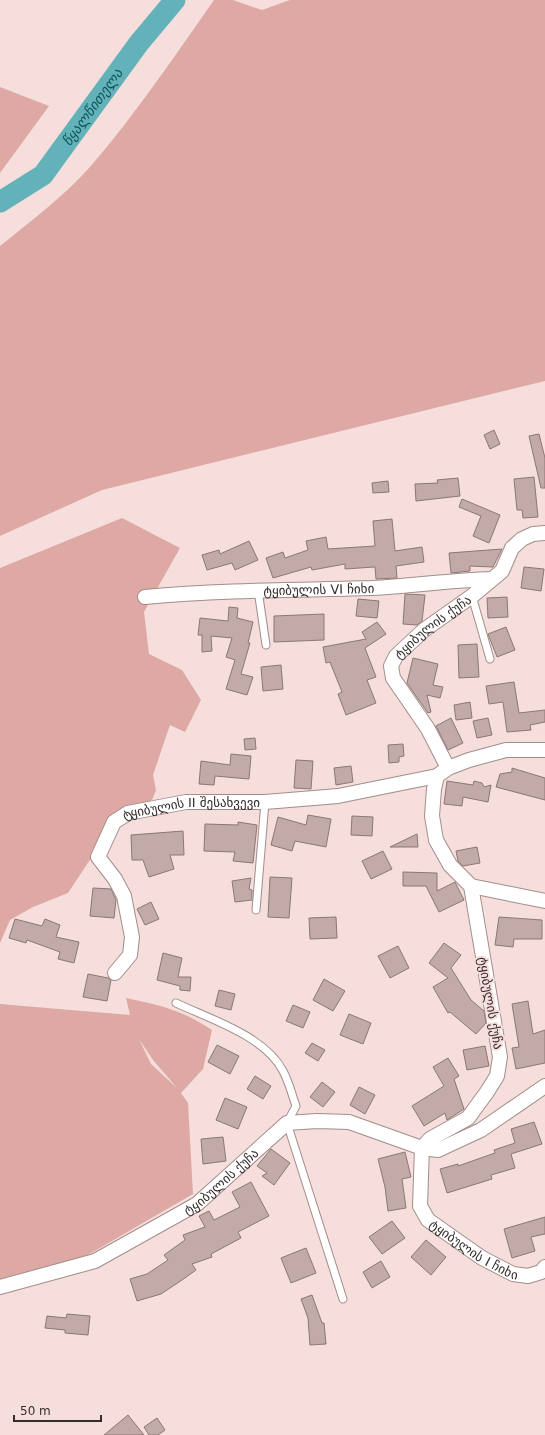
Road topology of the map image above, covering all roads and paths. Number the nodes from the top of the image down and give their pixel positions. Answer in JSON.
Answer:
{"nodes":[{"id":1,"x":545,"y":533,"type":"edge"},
{"id":2,"x":492,"y":579,"type":"junction"},
{"id":3,"x":258,"y":590,"type":"junction"},
{"id":4,"x":472,"y":596,"type":"junction"},
{"id":5,"x":144,"y":597,"type":"dead end"},
{"id":6,"x":266,"y":645,"type":"dead end"},
{"id":7,"x":490,"y":658,"type":"dead end"},
{"id":8,"x":545,"y":750,"type":"edge"},
{"id":9,"x":443,"y":772,"type":"junction"},
{"id":10,"x":265,"y":802,"type":"junction"},
{"id":11,"x":471,"y":886,"type":"junction"},
{"id":12,"x":545,"y":901,"type":"edge"},
{"id":13,"x":256,"y":910,"type":"dead end"},
{"id":14,"x":115,"y":973,"type":"dead end"},
{"id":15,"x":176,"y":1003,"type":"dead end"},
{"id":16,"x":545,"y":1086,"type":"edge"},
{"id":17,"x":287,"y":1123,"type":"junction"},
{"id":18,"x":422,"y":1148,"type":"junction"},
{"id":19,"x":544,"y":1272,"type":"edge"},
{"id":20,"x":0,"y":1287,"type":"edge"},
{"id":21,"x":343,"y":1299,"type":"dead end"}],
"edges":[{"from":1,"to":2,"type":"street","name":"ტყიბულის ქუჩა"},
{"from":2,"to":3,"type":"street","name":"ტყიბულის VI ჩიხი"},
{"from":2,"to":4,"type":"street","name":"ტყიბულის ქუჩა"},
{"from":3,"to":5,"type":"street","name":"ტყიბულის VI ჩიხი"},
{"from":3,"to":6,"type":"lane"},
{"from":4,"to":7,"type":"lane"},
{"from":4,"to":9,"type":"street","name":"ტყიბულის ქუჩა"},
{"from":8,"to":9,"type":"street","name":"ტყიბულის II შესახვევი"},
{"from":9,"to":10,"type":"street","name":"ტყიბულის II შესახვევი"},
{"from":9,"to":11,"type":"street"},
{"from":10,"to":13,"type":"lane"},
{"from":10,"to":14,"type":"street","name":"ტყიბულის II შესახვევი"},
{"from":11,"to":12,"type":"street"},
{"from":11,"to":18,"type":"street","name":"ტყიბულის ქუჩა"},
{"from":15,"to":17,"type":"lane"},
{"from":16,"to":18,"type":"street"},
{"from":17,"to":18,"type":"street"},
{"from":17,"to":20,"type":"street","name":"ტყიბულის ქუჩა"},
{"from":17,"to":21,"type":"lane"},
{"from":18,"to":19,"type":"street","name":"ტყიბულის I ჩიხი"}]}
